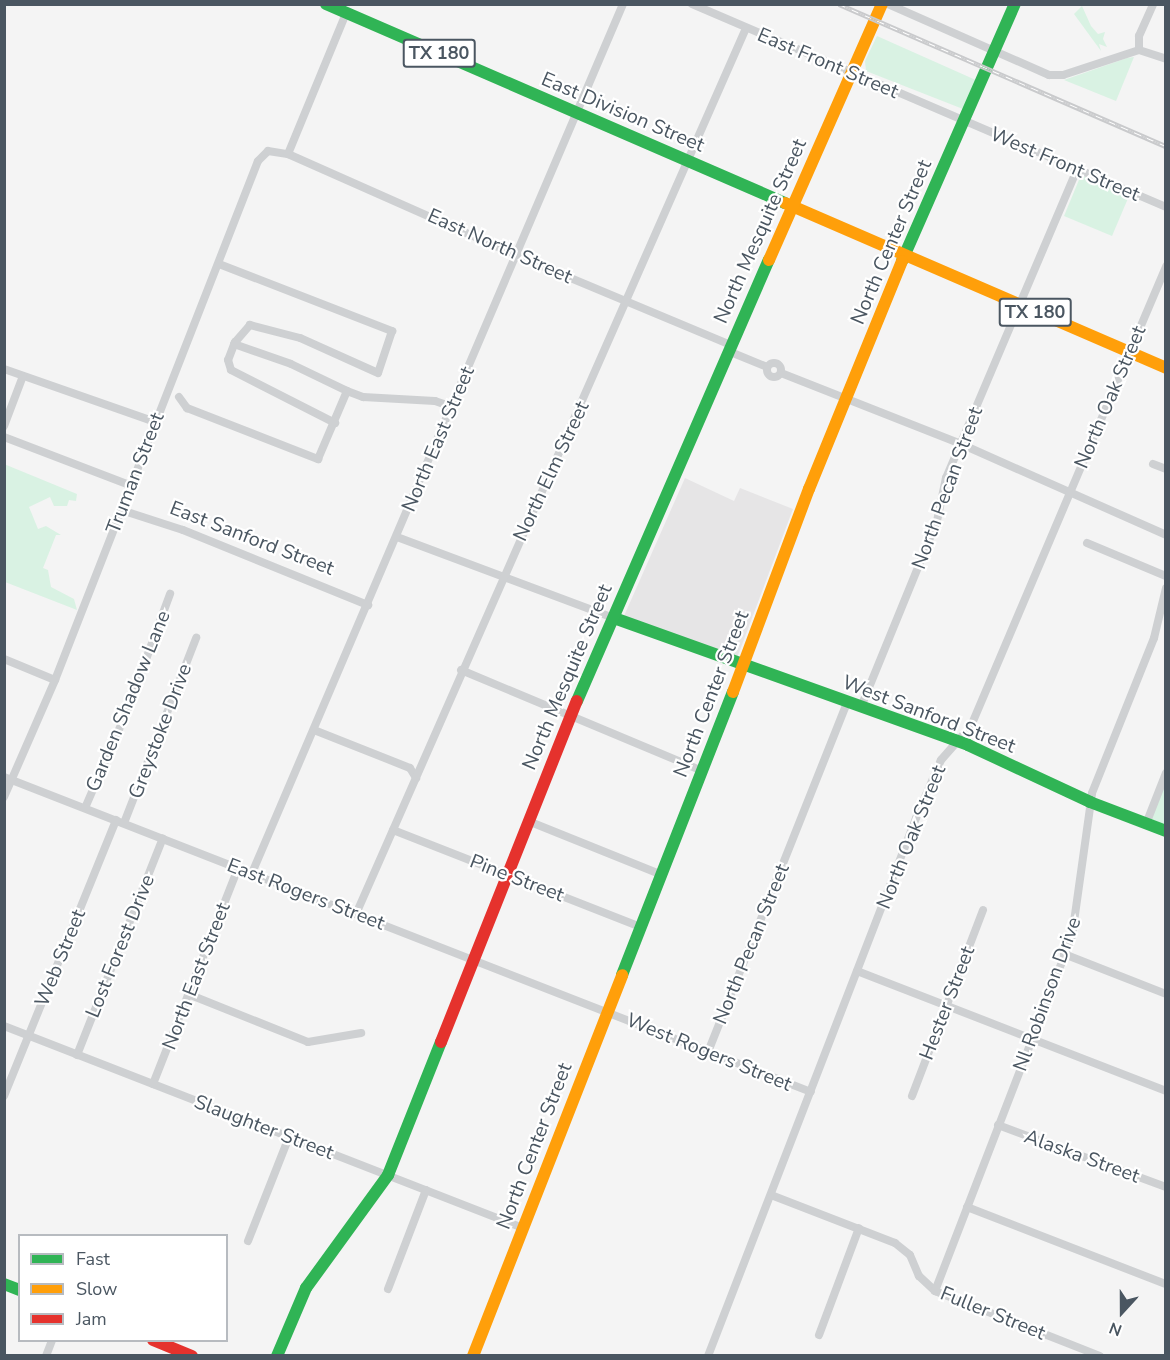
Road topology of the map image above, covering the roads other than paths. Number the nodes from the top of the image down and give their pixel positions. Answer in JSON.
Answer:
{"nodes":[{"id":1,"x":623,"y":4,"type":"edge"},
{"id":2,"x":693,"y":4,"type":"edge"},
{"id":3,"x":882,"y":4,"type":"edge"},
{"id":4,"x":888,"y":4,"type":"edge"},
{"id":5,"x":1015,"y":4,"type":"edge"},
{"id":6,"x":1153,"y":4,"type":"edge"},
{"id":7,"x":336,"y":7,"type":"edge"},
{"id":8,"x":746,"y":28,"type":"junction"},
{"id":9,"x":995,"y":50,"type":"junction"},
{"id":10,"x":1139,"y":50,"type":"junction"},
{"id":11,"x":1166,"y":59,"type":"edge"},
{"id":12,"x":853,"y":73,"type":"junction"},
{"id":13,"x":576,"y":113,"type":"junction"},
{"id":14,"x":964,"y":121,"type":"junction"},
{"id":15,"x":268,"y":151,"type":"joint"},
{"id":16,"x":288,"y":154,"type":"junction"},
{"id":17,"x":686,"y":161,"type":"junction"},
{"id":18,"x":1077,"y":170,"type":"junction"},
{"id":19,"x":791,"y":206,"type":"junction"},
{"id":20,"x":1166,"y":207,"type":"edge"},
{"id":21,"x":518,"y":256,"type":"junction"},
{"id":22,"x":904,"y":256,"type":"junction"},
{"id":23,"x":219,"y":264,"type":"junction"},
{"id":24,"x":1166,"y":266,"type":"edge"},
{"id":25,"x":625,"y":299,"type":"junction"},
{"id":26,"x":1019,"y":305,"type":"junction"},
{"id":27,"x":234,"y":344,"type":"junction"},
{"id":28,"x":730,"y":348,"type":"junction"},
{"id":29,"x":1128,"y":352,"type":"junction"},
{"id":30,"x":1166,"y":368,"type":"edge"},
{"id":31,"x":4,"y":369,"type":"edge"},
{"id":32,"x":23,"y":376,"type":"junction"},
{"id":33,"x":348,"y":391,"type":"junction"},
{"id":34,"x":179,"y":397,"type":"dead end"},
{"id":35,"x":847,"y":397,"type":"junction"},
{"id":36,"x":452,"y":407,"type":"junction"},
{"id":37,"x":155,"y":422,"type":"junction"},
{"id":38,"x":335,"y":423,"type":"junction"},
{"id":39,"x":4,"y":426,"type":"edge"},
{"id":40,"x":4,"y":437,"type":"edge"},
{"id":41,"x":961,"y":444,"type":"junction"},
{"id":42,"x":1153,"y":464,"type":"dead end"},
{"id":43,"x":1166,"y":469,"type":"edge"},
{"id":44,"x":130,"y":485,"type":"junction"},
{"id":45,"x":1070,"y":492,"type":"junction"},
{"id":46,"x":121,"y":510,"type":"junction"},
{"id":47,"x":1166,"y":535,"type":"edge"},
{"id":48,"x":397,"y":537,"type":"junction"},
{"id":49,"x":1087,"y":543,"type":"dead end"},
{"id":50,"x":503,"y":575,"type":"junction"},
{"id":51,"x":1166,"y":576,"type":"edge"},
{"id":52,"x":1166,"y":588,"type":"edge"},
{"id":53,"x":170,"y":594,"type":"dead end"},
{"id":54,"x":368,"y":605,"type":"junction"},
{"id":55,"x":614,"y":618,"type":"junction"},
{"id":56,"x":196,"y":638,"type":"dead end"},
{"id":57,"x":4,"y":659,"type":"edge"},
{"id":58,"x":743,"y":667,"type":"junction"},
{"id":59,"x":461,"y":670,"type":"junction"},
{"id":60,"x":55,"y":680,"type":"junction"},
{"id":61,"x":846,"y":702,"type":"junction"},
{"id":62,"x":861,"y":707,"type":"junction"},
{"id":63,"x":570,"y":717,"type":"junction"},
{"id":64,"x":314,"y":730,"type":"junction"},
{"id":65,"x":957,"y":742,"type":"junction"},
{"id":66,"x":703,"y":771,"type":"junction"},
{"id":67,"x":1166,"y":773,"type":"edge"},
{"id":68,"x":8,"y":778,"type":"edge"},
{"id":69,"x":416,"y":778,"type":"junction"},
{"id":70,"x":4,"y":797,"type":"edge"},
{"id":71,"x":1090,"y":802,"type":"junction"},
{"id":72,"x":86,"y":808,"type":"junction"},
{"id":73,"x":528,"y":821,"type":"junction"},
{"id":74,"x":120,"y":822,"type":"junction"},
{"id":75,"x":1146,"y":824,"type":"junction"},
{"id":76,"x":393,"y":830,"type":"junction"},
{"id":77,"x":1166,"y":831,"type":"edge"},
{"id":78,"x":163,"y":838,"type":"junction"},
{"id":79,"x":238,"y":868,"type":"junction"},
{"id":80,"x":252,"y":873,"type":"junction"},
{"id":81,"x":507,"y":875,"type":"junction"},
{"id":82,"x":662,"y":875,"type":"junction"},
{"id":83,"x":983,"y":910,"type":"dead end"},
{"id":84,"x":356,"y":914,"type":"junction"},
{"id":85,"x":641,"y":927,"type":"junction"},
{"id":86,"x":1064,"y":954,"type":"junction"},
{"id":87,"x":475,"y":960,"type":"junction"},
{"id":88,"x":857,"y":971,"type":"junction"},
{"id":89,"x":188,"y":994,"type":"junction"},
{"id":90,"x":1166,"y":994,"type":"edge"},
{"id":91,"x":946,"y":1005,"type":"junction"},
{"id":92,"x":608,"y":1012,"type":"junction"},
{"id":93,"x":4,"y":1026,"type":"edge"},
{"id":94,"x":361,"y":1033,"type":"dead end"},
{"id":95,"x":28,"y":1036,"type":"junction"},
{"id":96,"x":1031,"y":1038,"type":"junction"},
{"id":97,"x":708,"y":1052,"type":"junction"},
{"id":98,"x":77,"y":1055,"type":"junction"},
{"id":99,"x":153,"y":1084,"type":"junction"},
{"id":100,"x":1166,"y":1091,"type":"edge"},
{"id":101,"x":811,"y":1092,"type":"junction"},
{"id":102,"x":4,"y":1096,"type":"edge"},
{"id":103,"x":912,"y":1096,"type":"dead end"},
{"id":104,"x":998,"y":1125,"type":"junction"},
{"id":105,"x":289,"y":1137,"type":"junction"},
{"id":106,"x":388,"y":1175,"type":"junction"},
{"id":107,"x":1166,"y":1187,"type":"edge"},
{"id":108,"x":426,"y":1190,"type":"junction"},
{"id":109,"x":771,"y":1195,"type":"junction"},
{"id":110,"x":967,"y":1207,"type":"junction"},
{"id":111,"x":523,"y":1228,"type":"junction"},
{"id":112,"x":859,"y":1228,"type":"junction"},
{"id":113,"x":248,"y":1241,"type":"dead end"},
{"id":114,"x":1166,"y":1284,"type":"edge"},
{"id":115,"x":388,"y":1288,"type":"dead end"},
{"id":116,"x":935,"y":1291,"type":"junction"},
{"id":117,"x":819,"y":1335,"type":"dead end"},
{"id":118,"x":52,"y":1342,"type":"edge"},
{"id":119,"x":156,"y":1342,"type":"edge"},
{"id":120,"x":46,"y":1356,"type":"edge"},
{"id":121,"x":192,"y":1356,"type":"edge"},
{"id":122,"x":277,"y":1356,"type":"edge"},
{"id":123,"x":473,"y":1356,"type":"edge"},
{"id":124,"x":708,"y":1356,"type":"edge"},
{"id":125,"x":1100,"y":1356,"type":"edge"}],
"edges":[{"from":1,"to":13,"type":"street","name":"North East Street"},
{"from":2,"to":8,"type":"street","name":"East Front Street"},
{"from":3,"to":12,"type":"main road","name":"North Mesquite Street"},
{"from":4,"to":9,"type":"street"},
{"from":5,"to":9,"type":"main road","name":"North Center Street"},
{"from":6,"to":10,"type":"street"},
{"from":7,"to":13,"type":"main road","name":"East Division Street","number":"TX 180"},
{"from":7,"to":16,"type":"street"},
{"from":8,"to":12,"type":"street","name":"East Front Street"},
{"from":8,"to":17,"type":"street","name":"North Elm Street"},
{"from":9,"to":10,"type":"street"},
{"from":9,"to":14,"type":"main road","name":"North Center Street"},
{"from":10,"to":11,"type":"street"},
{"from":12,"to":14,"type":"street","name":"East Front Street"},
{"from":12,"to":19,"type":"main road","name":"North Mesquite Street"},
{"from":13,"to":17,"type":"main road","name":"East Division Street","number":"TX 180"},
{"from":13,"to":21,"type":"street","name":"North East Street"},
{"from":14,"to":18,"type":"street","name":"West Front Street"},
{"from":14,"to":22,"type":"main road","name":"North Center Street"},
{"from":15,"to":16,"type":"street","name":"East North Street"},
{"from":15,"to":23,"type":"street","name":"Truman Street"},
{"from":16,"to":21,"type":"street","name":"East North Street"},
{"from":17,"to":19,"type":"main road","name":"East Division Street","number":"TX 180"},
{"from":17,"to":25,"type":"street","name":"North Elm Street"},
{"from":18,"to":20,"type":"street","name":"West Front Street"},
{"from":18,"to":26,"type":"street","name":"North Pecan Street"},
{"from":19,"to":22,"type":"main road","name":"East Division Street","number":"TX 180"},
{"from":19,"to":28,"type":"main road","name":"North Mesquite Street"},
{"from":21,"to":25,"type":"street","name":"East North Street"},
{"from":21,"to":36,"type":"street","name":"North East Street"},
{"from":22,"to":26,"type":"main road","number":"TX 180"},
{"from":22,"to":35,"type":"main road","name":"North Center Street"},
{"from":23,"to":27,"type":"street"},
{"from":23,"to":37,"type":"street","name":"Truman Street"},
{"from":24,"to":29,"type":"street","name":"North Oak Street"},
{"from":25,"to":28,"type":"street","name":"East North Street"},
{"from":25,"to":50,"type":"street","name":"North Elm Street"},
{"from":26,"to":29,"type":"main road","number":"TX 180"},
{"from":26,"to":41,"type":"street","name":"North Pecan Street"},
{"from":27,"to":33,"type":"street"},
{"from":27,"to":38,"type":"street"},
{"from":28,"to":35,"type":"street","name":"East North Street"},
{"from":28,"to":55,"type":"main road","name":"North Mesquite Street"},
{"from":29,"to":30,"type":"main road","number":"TX 180"},
{"from":29,"to":45,"type":"street","name":"North Oak Street"},
{"from":31,"to":32,"type":"street"},
{"from":32,"to":37,"type":"street"},
{"from":32,"to":39,"type":"street"},
{"from":33,"to":36,"type":"street"},
{"from":33,"to":38,"type":"street"},
{"from":34,"to":38,"type":"street"},
{"from":35,"to":41,"type":"street"},
{"from":35,"to":58,"type":"main road","name":"North Center Street"},
{"from":36,"to":48,"type":"street","name":"North East Street"},
{"from":37,"to":44,"type":"street","name":"Truman Street"},
{"from":40,"to":44,"type":"street"},
{"from":41,"to":45,"type":"street"},
{"from":41,"to":62,"type":"street","name":"North Pecan Street"},
{"from":42,"to":43,"type":"street"},
{"from":44,"to":46,"type":"street","name":"Truman Street"},
{"from":45,"to":47,"type":"street"},
{"from":45,"to":65,"type":"street","name":"North Oak Street"},
{"from":46,"to":54,"type":"street","name":"East Sanford Street"},
{"from":46,"to":60,"type":"street","name":"Truman Street"},
{"from":48,"to":50,"type":"street"},
{"from":48,"to":54,"type":"street","name":"North East Street"},
{"from":49,"to":51,"type":"street"},
{"from":50,"to":55,"type":"street"},
{"from":50,"to":59,"type":"street","name":"North Elm Street"},
{"from":52,"to":71,"type":"street","name":"Nl Robinson Drive"},
{"from":53,"to":72,"type":"street","name":"Garden Shadow Lane"},
{"from":54,"to":64,"type":"street","name":"North East Street"},
{"from":55,"to":58,"type":"main road"},
{"from":55,"to":63,"type":"main road","name":"North Mesquite Street"},
{"from":56,"to":74,"type":"street","name":"Greystoke Drive"},
{"from":57,"to":60,"type":"street"},
{"from":58,"to":61,"type":"main road","name":"West Sanford Street"},
{"from":58,"to":66,"type":"main road","name":"North Center Street"},
{"from":59,"to":63,"type":"street"},
{"from":59,"to":69,"type":"street","name":"North Elm Street"},
{"from":60,"to":68,"type":"street","name":"Truman Street"},
{"from":61,"to":62,"type":"main road","name":"West Sanford Street"},
{"from":61,"to":97,"type":"street","name":"North Pecan Street"},
{"from":62,"to":65,"type":"main road","name":"West Sanford Street"},
{"from":63,"to":66,"type":"street"},
{"from":63,"to":73,"type":"main road","name":"North Mesquite Street"},
{"from":64,"to":69,"type":"street"},
{"from":64,"to":80,"type":"street","name":"North East Street"},
{"from":65,"to":71,"type":"main road","name":"West Sanford Street"},
{"from":65,"to":88,"type":"street","name":"North Oak Street"},
{"from":66,"to":82,"type":"main road","name":"North Center Street"},
{"from":67,"to":75,"type":"street"},
{"from":68,"to":70,"type":"street","name":"Truman Street"},
{"from":68,"to":72,"type":"street","name":"East Rogers Street"},
{"from":69,"to":76,"type":"street","name":"North Elm Street"},
{"from":71,"to":75,"type":"main road","name":"West Sanford Street"},
{"from":71,"to":86,"type":"street","name":"Nl Robinson Drive"},
{"from":72,"to":74,"type":"street","name":"East Rogers Street"},
{"from":73,"to":81,"type":"main road","name":"North Mesquite Street"},
{"from":73,"to":82,"type":"street"},
{"from":74,"to":78,"type":"street","name":"East Rogers Street"},
{"from":74,"to":95,"type":"street","name":"Web Street"},
{"from":75,"to":77,"type":"main road","name":"West Sanford Street"},
{"from":76,"to":81,"type":"street","name":"Pine Street"},
{"from":76,"to":84,"type":"street","name":"North Elm Street"},
{"from":78,"to":79,"type":"street","name":"East Rogers Street"},
{"from":78,"to":98,"type":"street","name":"Lost Forest Drive"},
{"from":79,"to":80,"type":"street","name":"East Rogers Street"},
{"from":79,"to":89,"type":"street","name":"North East Street"},
{"from":80,"to":84,"type":"street","name":"East Rogers Street"},
{"from":81,"to":85,"type":"street","name":"Pine Street"},
{"from":81,"to":87,"type":"main road","name":"North Mesquite Street"},
{"from":82,"to":85,"type":"main road","name":"North Center Street"},
{"from":83,"to":91,"type":"street","name":"Hester Street"},
{"from":84,"to":87,"type":"street","name":"East Rogers Street"},
{"from":85,"to":92,"type":"main road","name":"North Center Street"},
{"from":86,"to":90,"type":"street"},
{"from":86,"to":96,"type":"street","name":"Nl Robinson Drive"},
{"from":87,"to":92,"type":"street","name":"East Rogers Street"},
{"from":87,"to":106,"type":"main road","name":"North Mesquite Street"},
{"from":88,"to":91,"type":"street"},
{"from":88,"to":101,"type":"street","name":"North Oak Street"},
{"from":89,"to":94,"type":"street"},
{"from":89,"to":99,"type":"street","name":"North East Street"},
{"from":91,"to":96,"type":"street"},
{"from":91,"to":103,"type":"street","name":"Hester Street"},
{"from":92,"to":97,"type":"street","name":"West Rogers Street"},
{"from":92,"to":111,"type":"main road","name":"North Center Street"},
{"from":93,"to":95,"type":"street","name":"Slaughter Street"},
{"from":95,"to":98,"type":"street","name":"Slaughter Street"},
{"from":95,"to":102,"type":"street","name":"Web Street"},
{"from":96,"to":100,"type":"street"},
{"from":96,"to":104,"type":"street","name":"Nl Robinson Drive"},
{"from":97,"to":101,"type":"street","name":"West Rogers Street"},
{"from":98,"to":99,"type":"street","name":"Slaughter Street"},
{"from":99,"to":105,"type":"street","name":"Slaughter Street"},
{"from":101,"to":109,"type":"street","name":"North Oak Street"},
{"from":104,"to":107,"type":"street","name":"Alaska Street"},
{"from":104,"to":110,"type":"street","name":"Nl Robinson Drive"},
{"from":105,"to":106,"type":"street","name":"Slaughter Street"},
{"from":105,"to":113,"type":"street"},
{"from":106,"to":108,"type":"street","name":"Slaughter Street"},
{"from":106,"to":122,"type":"main road","name":"North Mesquite Street"},
{"from":108,"to":111,"type":"street","name":"Slaughter Street"},
{"from":108,"to":115,"type":"street"},
{"from":109,"to":112,"type":"street","name":"Fuller Street"},
{"from":109,"to":124,"type":"street","name":"North Oak Street"},
{"from":110,"to":114,"type":"street"},
{"from":110,"to":116,"type":"street","name":"Nl Robinson Drive"},
{"from":111,"to":123,"type":"main road","name":"North Center Street"},
{"from":112,"to":116,"type":"street","name":"Fuller Street"},
{"from":112,"to":117,"type":"street"},
{"from":116,"to":125,"type":"street","name":"Fuller Street"},
{"from":118,"to":120,"type":"street"},
{"from":119,"to":121,"type":"main road"}]}
